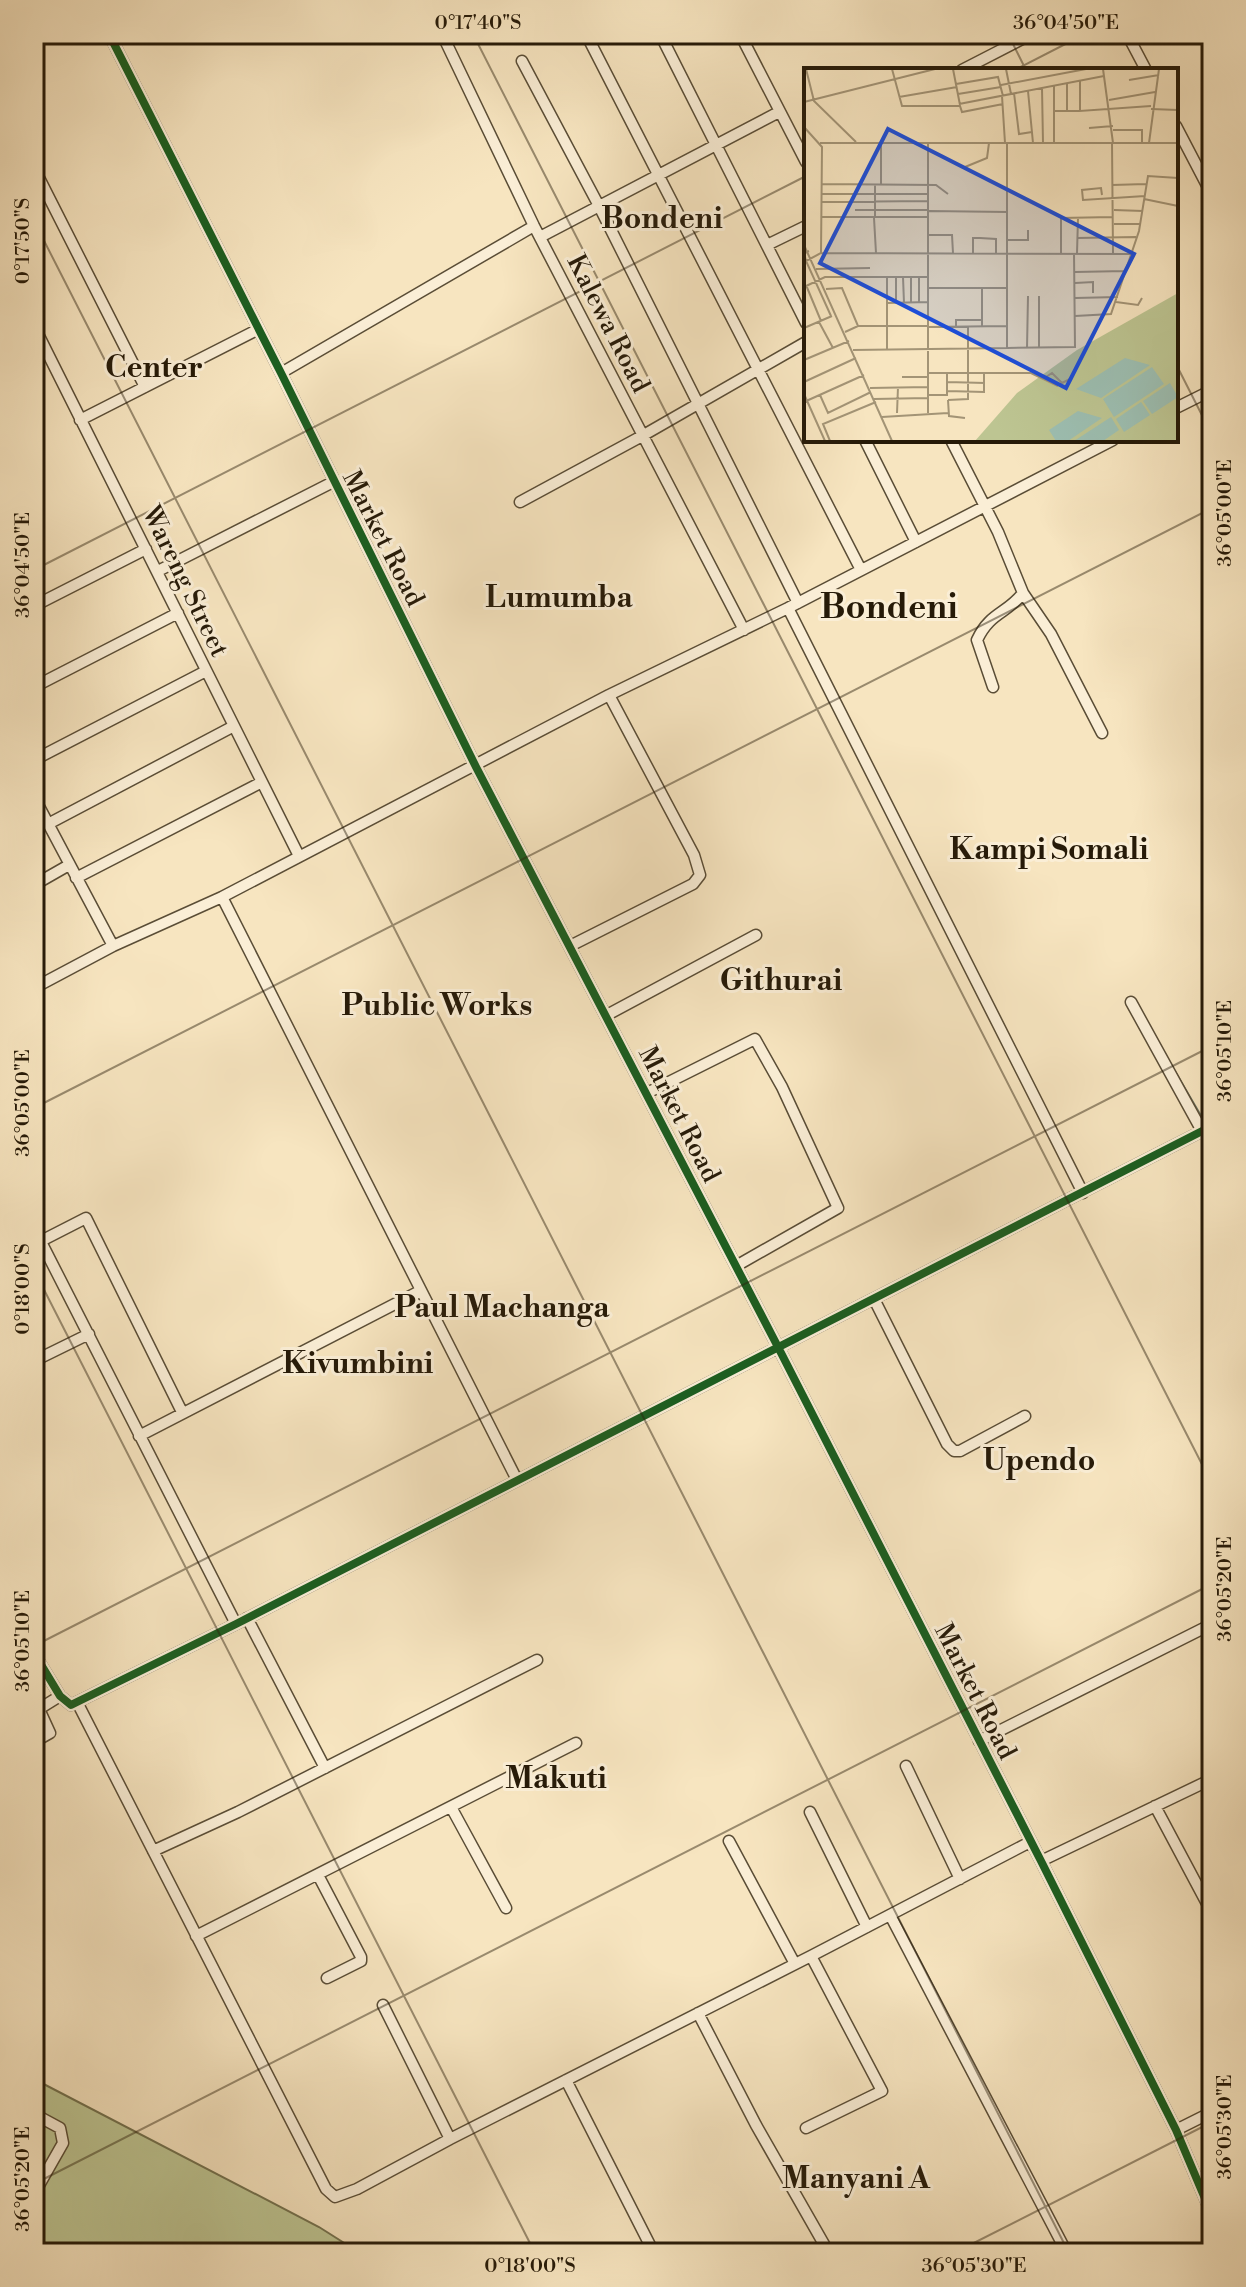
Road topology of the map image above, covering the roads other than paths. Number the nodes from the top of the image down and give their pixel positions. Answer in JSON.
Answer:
{"nodes":[{"id":1,"x":109,"y":34,"type":"edge"},
{"id":2,"x":442,"y":34,"type":"edge"},
{"id":3,"x":586,"y":34,"type":"edge"},
{"id":4,"x":660,"y":34,"type":"edge"},
{"id":5,"x":740,"y":34,"type":"edge"},
{"id":6,"x":1032,"y":34,"type":"edge"},
{"id":7,"x":1127,"y":34,"type":"edge"},
{"id":8,"x":522,"y":61,"type":"dead end"},
{"id":9,"x":966,"y":68,"type":"edge"},
{"id":10,"x":1145,"y":68,"type":"edge"},
{"id":11,"x":779,"y":112,"type":"junction"},
{"id":12,"x":1178,"y":130,"type":"edge"},
{"id":13,"x":717,"y":146,"type":"junction"},
{"id":14,"x":804,"y":155,"type":"edge"},
{"id":15,"x":34,"y":168,"type":"edge"},
{"id":16,"x":658,"y":175,"type":"junction"},
{"id":17,"x":1212,"y":195,"type":"edge"},
{"id":18,"x":599,"y":206,"type":"junction"},
{"id":19,"x":534,"y":226,"type":"junction"},
{"id":20,"x":804,"y":227,"type":"edge"},
{"id":21,"x":540,"y":237,"type":"junction"},
{"id":22,"x":767,"y":245,"type":"junction"},
{"id":23,"x":804,"y":319,"type":"edge"},
{"id":24,"x":34,"y":326,"type":"edge"},
{"id":25,"x":257,"y":330,"type":"junction"},
{"id":26,"x":804,"y":343,"type":"edge"},
{"id":27,"x":757,"y":370,"type":"junction"},
{"id":28,"x":281,"y":373,"type":"junction"},
{"id":29,"x":145,"y":387,"type":"junction"},
{"id":30,"x":1212,"y":390,"type":"edge"},
{"id":31,"x":699,"y":403,"type":"junction"},
{"id":32,"x":1178,"y":407,"type":"edge"},
{"id":33,"x":80,"y":420,"type":"junction"},
{"id":34,"x":642,"y":436,"type":"junction"},
{"id":35,"x":866,"y":442,"type":"edge"},
{"id":36,"x":952,"y":442,"type":"edge"},
{"id":37,"x":1109,"y":442,"type":"edge"},
{"id":38,"x":333,"y":482,"type":"junction"},
{"id":39,"x":520,"y":502,"type":"dead end"},
{"id":40,"x":984,"y":505,"type":"junction"},
{"id":41,"x":916,"y":542,"type":"junction"},
{"id":42,"x":146,"y":549,"type":"junction"},
{"id":43,"x":861,"y":570,"type":"junction"},
{"id":44,"x":158,"y":571,"type":"junction"},
{"id":45,"x":1023,"y":593,"type":"junction"},
{"id":46,"x":793,"y":605,"type":"junction"},
{"id":47,"x":34,"y":606,"type":"edge"},
{"id":48,"x":178,"y":613,"type":"junction"},
{"id":49,"x":744,"y":630,"type":"junction"},
{"id":50,"x":206,"y":671,"type":"junction"},
{"id":51,"x":34,"y":687,"type":"edge"},
{"id":52,"x":993,"y":687,"type":"dead end"},
{"id":53,"x":609,"y":695,"type":"junction"},
{"id":54,"x":234,"y":726,"type":"junction"},
{"id":55,"x":1102,"y":733,"type":"dead end"},
{"id":56,"x":34,"y":760,"type":"edge"},
{"id":57,"x":476,"y":767,"type":"junction"},
{"id":58,"x":262,"y":782,"type":"junction"},
{"id":59,"x":34,"y":797,"type":"edge"},
{"id":60,"x":48,"y":824,"type":"junction"},
{"id":61,"x":299,"y":856,"type":"junction"},
{"id":62,"x":69,"y":865,"type":"junction"},
{"id":63,"x":76,"y":878,"type":"junction"},
{"id":64,"x":34,"y":885,"type":"edge"},
{"id":65,"x":222,"y":897,"type":"junction"},
{"id":66,"x":756,"y":935,"type":"dead end"},
{"id":67,"x":113,"y":946,"type":"junction"},
{"id":68,"x":570,"y":946,"type":"junction"},
{"id":69,"x":34,"y":988,"type":"edge"},
{"id":70,"x":1131,"y":1002,"type":"dead end"},
{"id":71,"x":607,"y":1015,"type":"junction"},
{"id":72,"x":647,"y":1093,"type":"junction"},
{"id":73,"x":1207,"y":1129,"type":"edge"},
{"id":74,"x":1083,"y":1193,"type":"junction"},
{"id":75,"x":34,"y":1228,"type":"edge"},
{"id":76,"x":41,"y":1241,"type":"junction"},
{"id":77,"x":736,"y":1266,"type":"junction"},
{"id":78,"x":420,"y":1291,"type":"junction"},
{"id":79,"x":874,"y":1299,"type":"junction"},
{"id":80,"x":89,"y":1334,"type":"junction"},
{"id":81,"x":778,"y":1347,"type":"junction"},
{"id":82,"x":34,"y":1361,"type":"edge"},
{"id":83,"x":182,"y":1412,"type":"junction"},
{"id":84,"x":1025,"y":1416,"type":"dead end"},
{"id":85,"x":139,"y":1436,"type":"junction"},
{"id":86,"x":517,"y":1480,"type":"junction"},
{"id":87,"x":247,"y":1618,"type":"junction"},
{"id":88,"x":236,"y":1624,"type":"junction"},
{"id":89,"x":1212,"y":1624,"type":"edge"},
{"id":90,"x":34,"y":1653,"type":"edge"},
{"id":91,"x":537,"y":1660,"type":"dead end"},
{"id":92,"x":60,"y":1696,"type":"junction"},
{"id":93,"x":77,"y":1702,"type":"junction"},
{"id":94,"x":979,"y":1741,"type":"junction"},
{"id":95,"x":34,"y":1742,"type":"edge"},
{"id":96,"x":576,"y":1743,"type":"dead end"},
{"id":97,"x":906,"y":1766,"type":"dead end"},
{"id":98,"x":325,"y":1768,"type":"junction"},
{"id":99,"x":1212,"y":1779,"type":"edge"},
{"id":100,"x":1155,"y":1806,"type":"junction"},
{"id":101,"x":451,"y":1807,"type":"junction"},
{"id":102,"x":810,"y":1812,"type":"dead end"},
{"id":103,"x":729,"y":1841,"type":"dead end"},
{"id":104,"x":1030,"y":1842,"type":"junction"},
{"id":105,"x":153,"y":1851,"type":"junction"},
{"id":106,"x":1041,"y":1861,"type":"junction"},
{"id":107,"x":318,"y":1875,"type":"junction"},
{"id":108,"x":960,"y":1879,"type":"junction"},
{"id":109,"x":506,"y":1908,"type":"dead end"},
{"id":110,"x":1212,"y":1913,"type":"edge"},
{"id":111,"x":890,"y":1915,"type":"junction"},
{"id":112,"x":867,"y":1927,"type":"junction"},
{"id":113,"x":196,"y":1936,"type":"junction"},
{"id":114,"x":811,"y":1956,"type":"junction"},
{"id":115,"x":795,"y":1964,"type":"junction"},
{"id":116,"x":327,"y":1978,"type":"dead end"},
{"id":117,"x":383,"y":2005,"type":"dead end"},
{"id":118,"x":698,"y":2013,"type":"junction"},
{"id":119,"x":566,"y":2080,"type":"junction"},
{"id":120,"x":1212,"y":2112,"type":"edge"},
{"id":121,"x":34,"y":2114,"type":"edge"},
{"id":122,"x":806,"y":2128,"type":"dead end"},
{"id":123,"x":1176,"y":2130,"type":"junction"},
{"id":124,"x":450,"y":2139,"type":"junction"},
{"id":125,"x":34,"y":2194,"type":"edge"},
{"id":126,"x":1212,"y":2215,"type":"edge"},
{"id":127,"x":654,"y":2253,"type":"edge"},
{"id":128,"x":829,"y":2253,"type":"edge"},
{"id":129,"x":1067,"y":2253,"type":"edge"}],
"edges":[{"from":1,"to":25,"type":"street","name":"Market Road"},
{"from":2,"to":19,"type":"street","name":"Kalewa Road"},
{"from":3,"to":16,"type":"street"},
{"from":4,"to":13,"type":"street"},
{"from":5,"to":11,"type":"street"},
{"from":6,"to":9,"type":"street"},
{"from":7,"to":10,"type":"street"},
{"from":8,"to":18,"type":"street"},
{"from":11,"to":13,"type":"street"},
{"from":11,"to":14,"type":"street"},
{"from":12,"to":17,"type":"street"},
{"from":13,"to":16,"type":"street"},
{"from":13,"to":22,"type":"street"},
{"from":15,"to":29,"type":"street"},
{"from":16,"to":18,"type":"street"},
{"from":16,"to":27,"type":"street"},
{"from":18,"to":21,"type":"street"},
{"from":18,"to":31,"type":"street"},
{"from":19,"to":21,"type":"street","name":"Kalewa Road"},
{"from":19,"to":28,"type":"street"},
{"from":20,"to":22,"type":"street"},
{"from":21,"to":34,"type":"street","name":"Kalewa Road"},
{"from":22,"to":23,"type":"street"},
{"from":24,"to":33,"type":"street","name":"Wareng Street"},
{"from":25,"to":28,"type":"street","name":"Market Road"},
{"from":25,"to":29,"type":"street"},
{"from":26,"to":27,"type":"street"},
{"from":27,"to":31,"type":"street"},
{"from":27,"to":43,"type":"street"},
{"from":28,"to":38,"type":"street","name":"Market Road"},
{"from":29,"to":33,"type":"street"},
{"from":30,"to":32,"type":"street"},
{"from":31,"to":34,"type":"street"},
{"from":31,"to":46,"type":"street"},
{"from":33,"to":42,"type":"street","name":"Wareng Street"},
{"from":34,"to":39,"type":"street"},
{"from":34,"to":49,"type":"street","name":"Kalewa Road"},
{"from":35,"to":41,"type":"street"},
{"from":36,"to":40,"type":"street"},
{"from":37,"to":40,"type":"street"},
{"from":38,"to":44,"type":"street"},
{"from":38,"to":57,"type":"street","name":"Market Road"},
{"from":40,"to":41,"type":"street"},
{"from":40,"to":45,"type":"street"},
{"from":41,"to":43,"type":"street"},
{"from":42,"to":44,"type":"street","name":"Wareng Street"},
{"from":42,"to":47,"type":"street"},
{"from":43,"to":46,"type":"street"},
{"from":44,"to":48,"type":"street","name":"Wareng Street"},
{"from":45,"to":52,"type":"street"},
{"from":45,"to":55,"type":"street"},
{"from":46,"to":49,"type":"street"},
{"from":46,"to":74,"type":"street"},
{"from":48,"to":50,"type":"street","name":"Wareng Street"},
{"from":48,"to":51,"type":"street"},
{"from":49,"to":53,"type":"street"},
{"from":50,"to":54,"type":"street","name":"Wareng Street"},
{"from":50,"to":56,"type":"street"},
{"from":53,"to":57,"type":"street"},
{"from":53,"to":68,"type":"street"},
{"from":54,"to":58,"type":"street","name":"Wareng Street"},
{"from":54,"to":60,"type":"street"},
{"from":57,"to":61,"type":"street"},
{"from":57,"to":68,"type":"street","name":"Market Road"},
{"from":58,"to":61,"type":"street","name":"Wareng Street"},
{"from":58,"to":63,"type":"street"},
{"from":59,"to":60,"type":"street"},
{"from":60,"to":62,"type":"street"},
{"from":61,"to":65,"type":"street"},
{"from":62,"to":63,"type":"street"},
{"from":62,"to":64,"type":"street"},
{"from":63,"to":67,"type":"street"},
{"from":65,"to":67,"type":"street"},
{"from":65,"to":78,"type":"street"},
{"from":66,"to":71,"type":"street"},
{"from":67,"to":69,"type":"street"},
{"from":68,"to":71,"type":"street","name":"Market Road"},
{"from":70,"to":73,"type":"street"},
{"from":71,"to":72,"type":"street","name":"Market Road"},
{"from":72,"to":77,"type":"street","name":"Market Road"},
{"from":72,"to":77,"type":"street"},
{"from":73,"to":74,"type":"street"},
{"from":74,"to":79,"type":"street"},
{"from":75,"to":76,"type":"street"},
{"from":76,"to":80,"type":"street"},
{"from":76,"to":83,"type":"street"},
{"from":77,"to":81,"type":"street","name":"Market Road"},
{"from":78,"to":83,"type":"street"},
{"from":78,"to":86,"type":"street"},
{"from":79,"to":81,"type":"street"},
{"from":79,"to":84,"type":"street"},
{"from":80,"to":82,"type":"street"},
{"from":80,"to":85,"type":"street"},
{"from":81,"to":86,"type":"street"},
{"from":81,"to":94,"type":"street","name":"Market Road"},
{"from":83,"to":85,"type":"street"},
{"from":85,"to":88,"type":"street"},
{"from":86,"to":87,"type":"street"},
{"from":87,"to":88,"type":"street"},
{"from":87,"to":98,"type":"street"},
{"from":88,"to":93,"type":"street"},
{"from":89,"to":94,"type":"street"},
{"from":90,"to":92,"type":"street"},
{"from":91,"to":98,"type":"street"},
{"from":92,"to":93,"type":"street"},
{"from":92,"to":95,"type":"street"},
{"from":93,"to":105,"type":"street"},
{"from":94,"to":104,"type":"street","name":"Market Road"},
{"from":96,"to":101,"type":"street"},
{"from":97,"to":108,"type":"street"},
{"from":98,"to":105,"type":"street"},
{"from":99,"to":100,"type":"street"},
{"from":100,"to":106,"type":"street"},
{"from":100,"to":110,"type":"street"},
{"from":101,"to":107,"type":"street"},
{"from":101,"to":109,"type":"street"},
{"from":102,"to":112,"type":"street"},
{"from":103,"to":115,"type":"street"},
{"from":104,"to":106,"type":"street","name":"Market Road"},
{"from":104,"to":108,"type":"street"},
{"from":105,"to":113,"type":"street"},
{"from":106,"to":123,"type":"street","name":"Market Road"},
{"from":107,"to":113,"type":"street"},
{"from":107,"to":116,"type":"street"},
{"from":108,"to":111,"type":"street"},
{"from":111,"to":112,"type":"street"},
{"from":111,"to":129,"type":"street"},
{"from":112,"to":114,"type":"street"},
{"from":113,"to":124,"type":"street"},
{"from":114,"to":115,"type":"street"},
{"from":114,"to":122,"type":"street"},
{"from":115,"to":118,"type":"street"},
{"from":117,"to":124,"type":"street"},
{"from":118,"to":119,"type":"street"},
{"from":118,"to":128,"type":"street"},
{"from":119,"to":124,"type":"street"},
{"from":119,"to":127,"type":"street"},
{"from":120,"to":123,"type":"street"},
{"from":121,"to":125,"type":"street"},
{"from":123,"to":126,"type":"street","name":"Market Road"}]}
